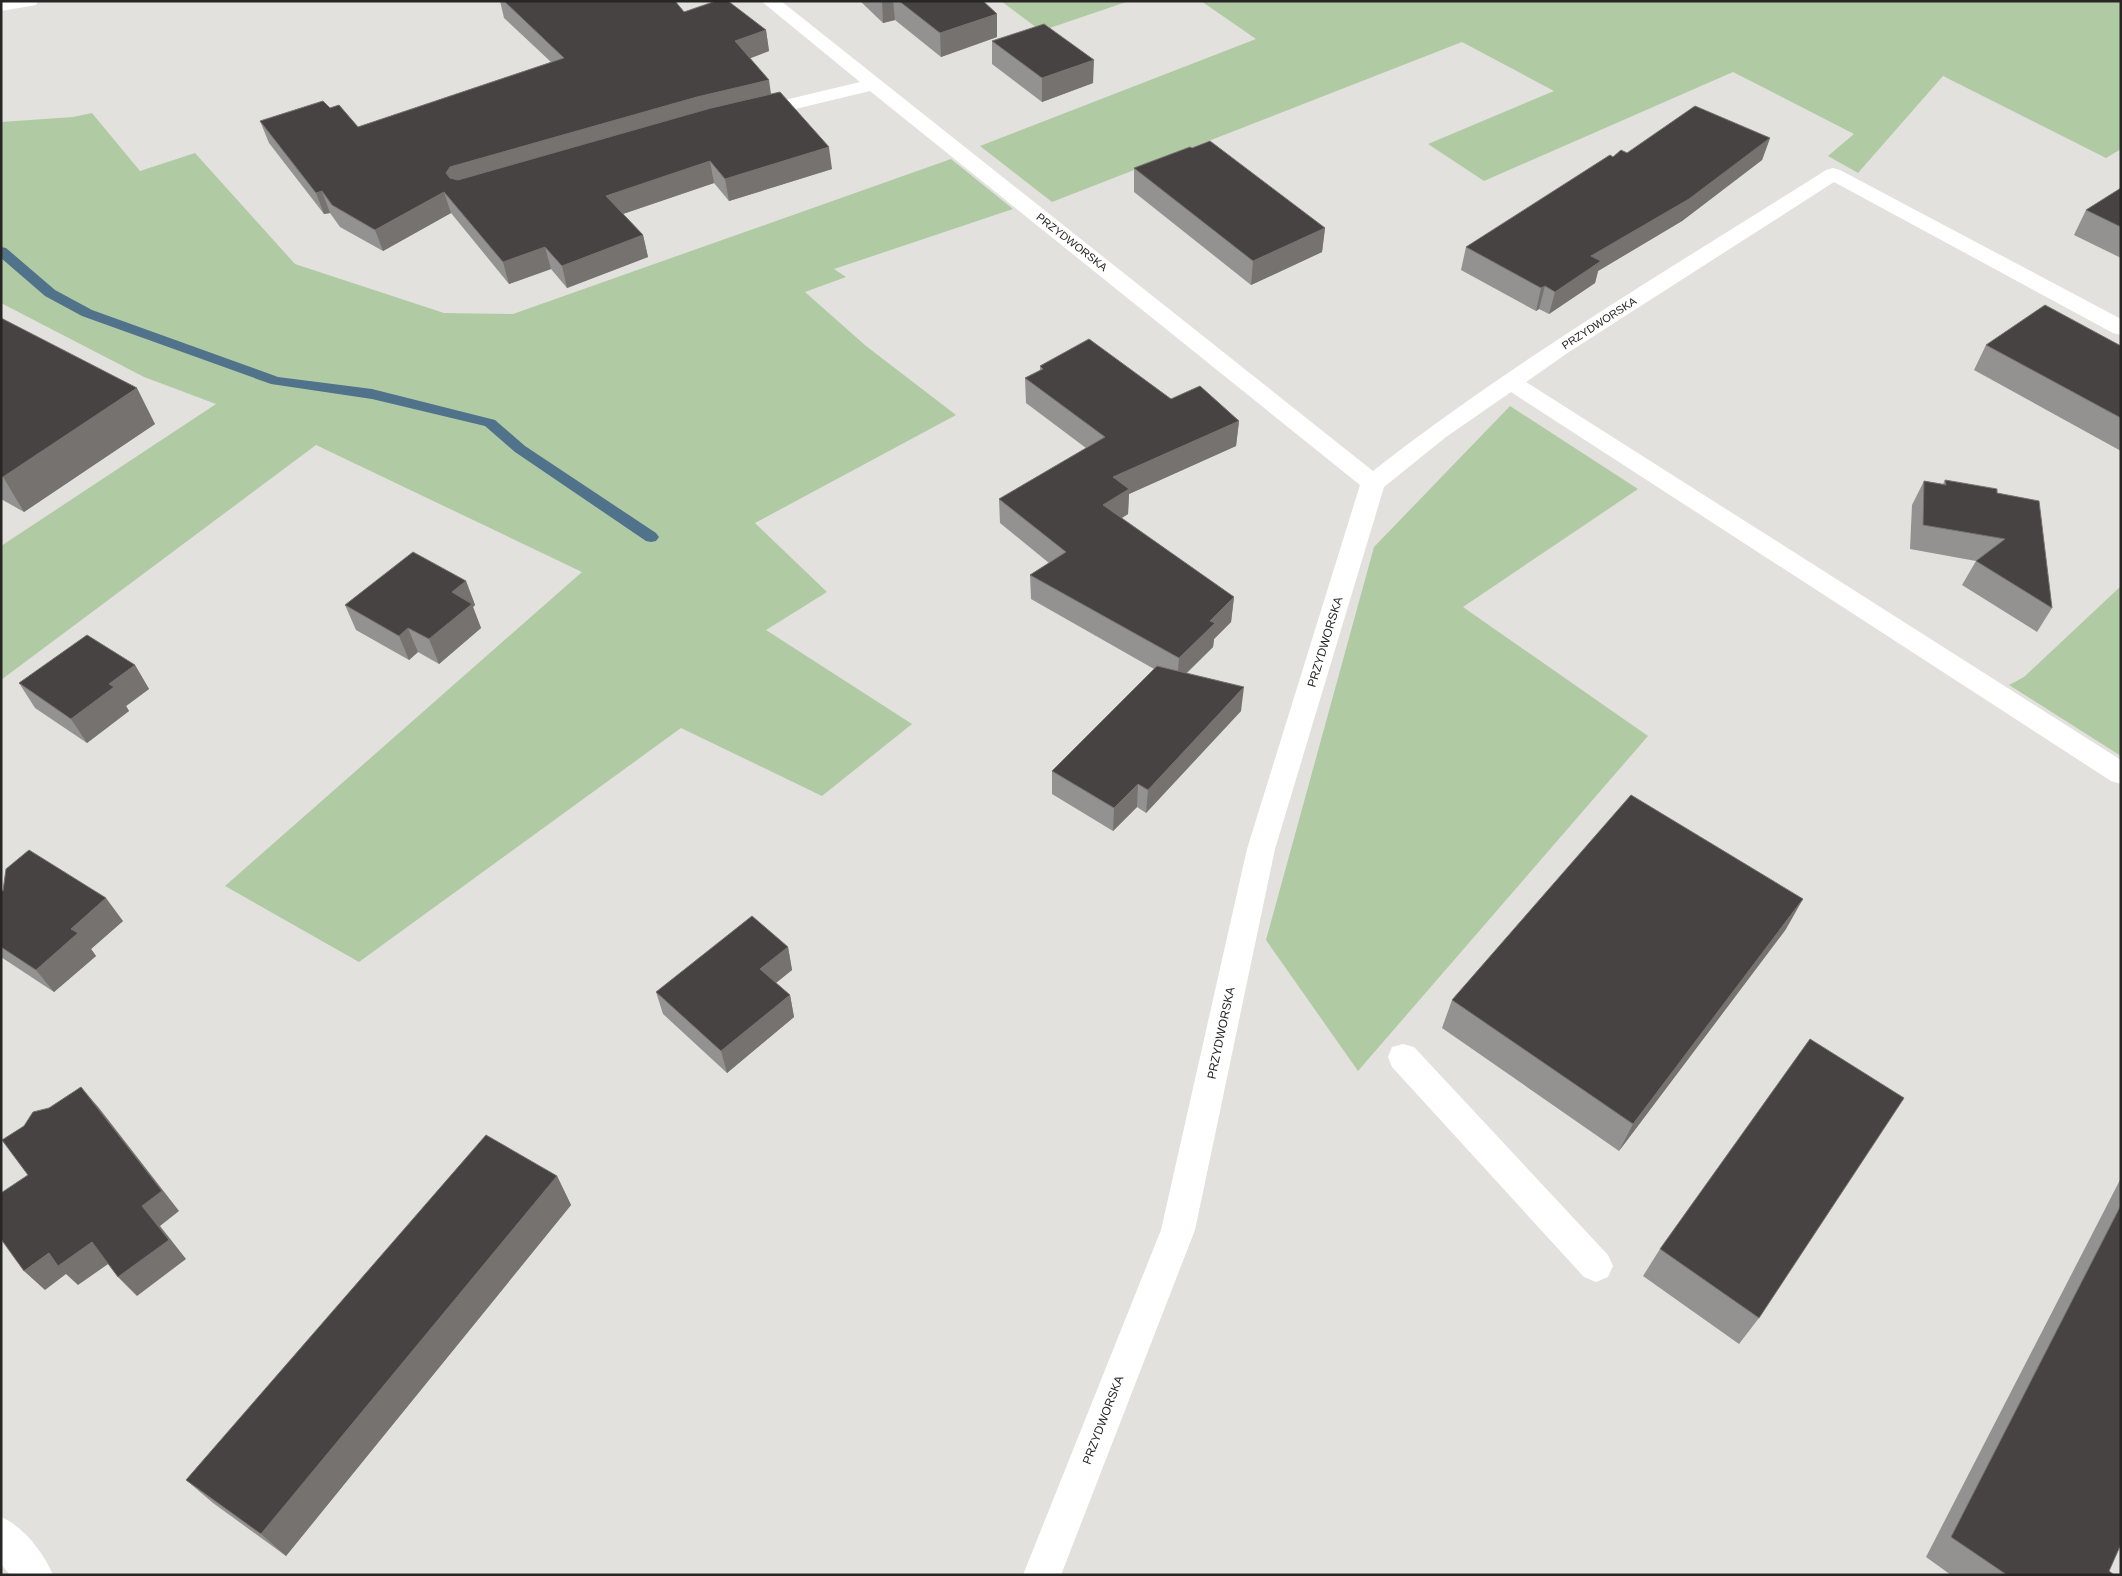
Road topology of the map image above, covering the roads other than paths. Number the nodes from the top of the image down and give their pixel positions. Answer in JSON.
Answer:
{"nodes":[{"id":1,"x":30,"y":1,"type":"edge"},
{"id":2,"x":770,"y":1,"type":"edge"},
{"id":3,"x":1,"y":6,"type":"edge"},
{"id":4,"x":875,"y":84,"type":"junction"},
{"id":5,"x":736,"y":117,"type":"edge"},
{"id":6,"x":2121,"y":328,"type":"edge"},
{"id":7,"x":1511,"y":382,"type":"junction"},
{"id":8,"x":1373,"y":483,"type":"junction"},
{"id":9,"x":2121,"y":774,"type":"edge"},
{"id":10,"x":1404,"y":1057,"type":"dead end"},
{"id":11,"x":1596,"y":1266,"type":"dead end"},
{"id":12,"x":1,"y":1535,"type":"edge"},
{"id":13,"x":34,"y":1575,"type":"edge"},
{"id":14,"x":1042,"y":1575,"type":"edge"}],
"edges":[{"from":1,"to":3,"type":"main road"},
{"from":2,"to":4,"type":"main road","name":"PRZYDWORSKA"},
{"from":4,"to":5,"type":"main road"},
{"from":4,"to":8,"type":"main road","name":"PRZYDWORSKA"},
{"from":6,"to":7,"type":"main road","name":"PRZYDWORSKA"},
{"from":7,"to":8,"type":"main road","name":"PRZYDWORSKA"},
{"from":7,"to":9,"type":"main road"},
{"from":8,"to":14,"type":"main road","name":"PRZYDWORSKA"},
{"from":10,"to":11,"type":"main road"},
{"from":12,"to":13,"type":"main road"}]}
